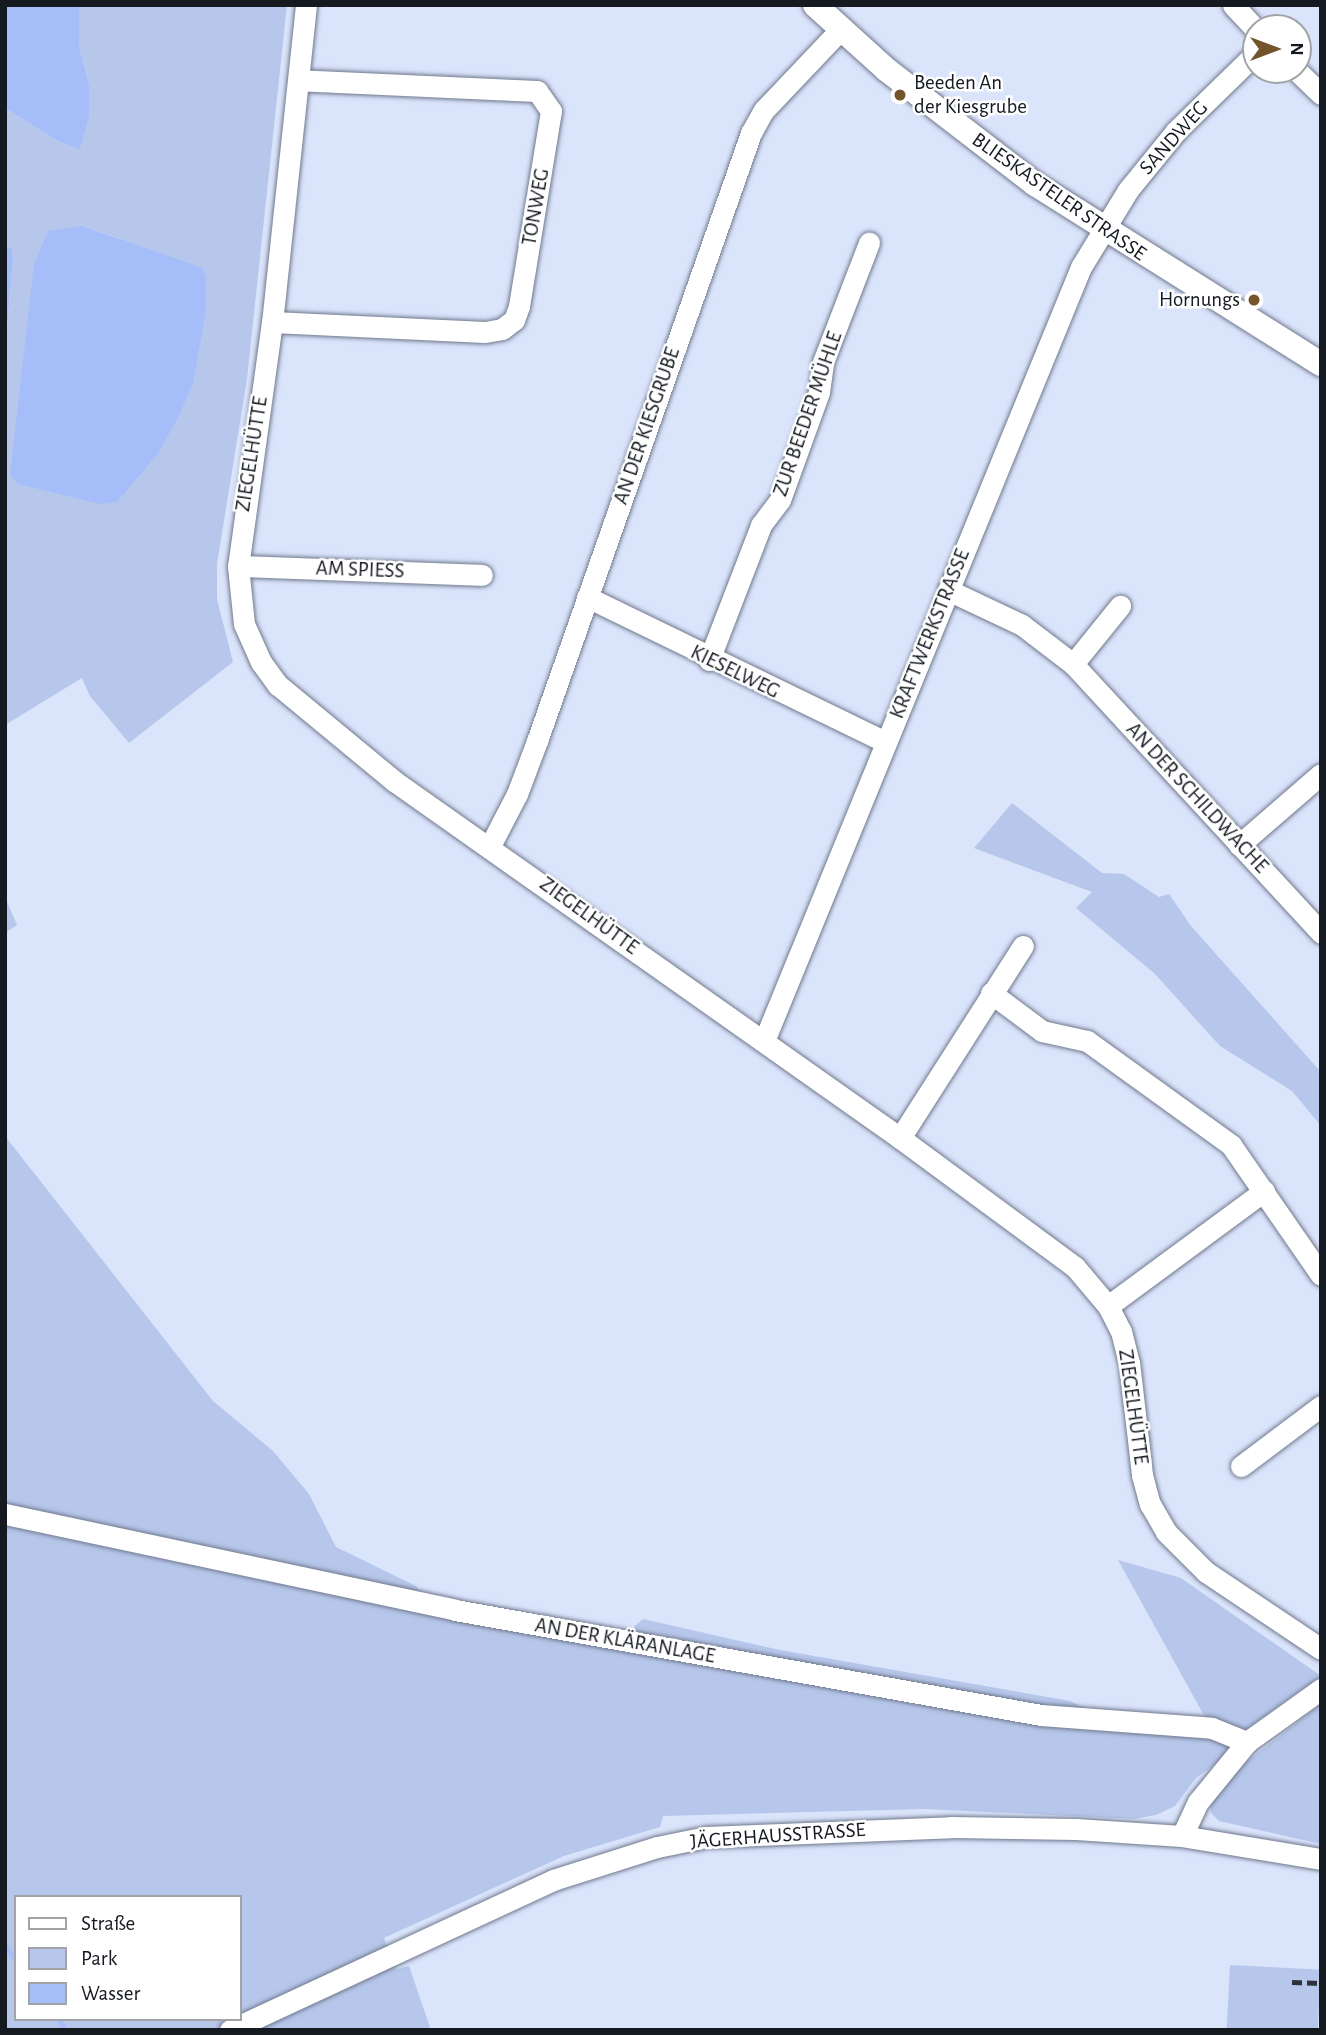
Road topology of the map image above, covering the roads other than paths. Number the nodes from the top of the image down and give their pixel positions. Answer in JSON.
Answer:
{"nodes":[{"id":1,"x":306,"y":5,"type":"edge"},
{"id":2,"x":815,"y":5,"type":"edge"},
{"id":3,"x":841,"y":29,"type":"junction"},
{"id":4,"x":1242,"y":67,"type":"edge"},
{"id":5,"x":299,"y":80,"type":"junction"},
{"id":6,"x":1101,"y":229,"type":"junction"},
{"id":7,"x":869,"y":243,"type":"dead end"},
{"id":8,"x":272,"y":321,"type":"junction"},
{"id":9,"x":1321,"y":364,"type":"edge"},
{"id":10,"x":238,"y":566,"type":"junction"},
{"id":11,"x":482,"y":575,"type":"dead end"},
{"id":12,"x":948,"y":590,"type":"junction"},
{"id":13,"x":587,"y":597,"type":"junction"},
{"id":14,"x":1120,"y":606,"type":"dead end"},
{"id":15,"x":709,"y":660,"type":"junction"},
{"id":16,"x":1073,"y":664,"type":"junction"},
{"id":17,"x":886,"y":742,"type":"junction"},
{"id":18,"x":1321,"y":774,"type":"edge"},
{"id":19,"x":1239,"y":845,"type":"junction"},
{"id":20,"x":490,"y":846,"type":"junction"},
{"id":21,"x":1321,"y":933,"type":"edge"},
{"id":22,"x":1023,"y":947,"type":"dead end"},
{"id":23,"x":991,"y":993,"type":"junction"},
{"id":24,"x":764,"y":1041,"type":"junction"},
{"id":25,"x":900,"y":1138,"type":"junction"},
{"id":26,"x":1264,"y":1191,"type":"junction"},
{"id":27,"x":1321,"y":1275,"type":"edge"},
{"id":28,"x":1108,"y":1306,"type":"junction"},
{"id":29,"x":1321,"y":1406,"type":"edge"},
{"id":30,"x":1241,"y":1466,"type":"dead end"},
{"id":31,"x":5,"y":1514,"type":"edge"},
{"id":32,"x":1321,"y":1649,"type":"edge"},
{"id":33,"x":1321,"y":1689,"type":"edge"},
{"id":34,"x":1247,"y":1742,"type":"junction"},
{"id":35,"x":1182,"y":1836,"type":"junction"},
{"id":36,"x":1321,"y":1859,"type":"edge"},
{"id":37,"x":230,"y":2030,"type":"edge"}],
"edges":[{"from":1,"to":5,"type":"street","name":"ZIEGELHÜTTE"},
{"from":2,"to":3,"type":"street","name":"BLIESKASTELER STRASSE"},
{"from":3,"to":6,"type":"street","name":"BLIESKASTELER STRASSE"},
{"from":3,"to":13,"type":"street","name":"AN DER KIESGRUBE"},
{"from":4,"to":6,"type":"street","name":"SANDWEG"},
{"from":5,"to":8,"type":"street","name":"ZIEGELHÜTTE"},
{"from":5,"to":8,"type":"street","name":"TONWEG"},
{"from":6,"to":9,"type":"street","name":"BLIESKASTELER STRASSE"},
{"from":6,"to":12,"type":"street","name":"KRAFTWERKSTRASSE"},
{"from":7,"to":15,"type":"street","name":"ZUR BEEDER MÜHLE"},
{"from":8,"to":10,"type":"street","name":"ZIEGELHÜTTE"},
{"from":10,"to":11,"type":"street","name":"AM SPIESS"},
{"from":10,"to":20,"type":"street","name":"ZIEGELHÜTTE"},
{"from":12,"to":16,"type":"street","name":"AN DER SCHILDWACHE"},
{"from":12,"to":17,"type":"street","name":"KRAFTWERKSTRASSE"},
{"from":13,"to":15,"type":"street","name":"KIESELWEG"},
{"from":13,"to":20,"type":"street","name":"AN DER KIESGRUBE"},
{"from":14,"to":16,"type":"street"},
{"from":15,"to":17,"type":"street","name":"KIESELWEG"},
{"from":16,"to":19,"type":"street","name":"AN DER SCHILDWACHE"},
{"from":17,"to":24,"type":"street","name":"KRAFTWERKSTRASSE"},
{"from":18,"to":19,"type":"street"},
{"from":19,"to":21,"type":"street","name":"AN DER SCHILDWACHE"},
{"from":20,"to":24,"type":"street","name":"ZIEGELHÜTTE"},
{"from":22,"to":23,"type":"street"},
{"from":23,"to":25,"type":"street"},
{"from":23,"to":26,"type":"street"},
{"from":24,"to":25,"type":"street","name":"ZIEGELHÜTTE"},
{"from":25,"to":28,"type":"street","name":"ZIEGELHÜTTE"},
{"from":26,"to":27,"type":"street"},
{"from":26,"to":28,"type":"street"},
{"from":28,"to":32,"type":"street","name":"ZIEGELHÜTTE"},
{"from":29,"to":30,"type":"street"},
{"from":31,"to":34,"type":"street","name":"AN DER KLÄRANLAGE"},
{"from":33,"to":34,"type":"street"},
{"from":34,"to":35,"type":"street"},
{"from":35,"to":36,"type":"street","name":"JÄGERHAUSSTRASSE"},
{"from":35,"to":37,"type":"street","name":"JÄGERHAUSSTRASSE"}]}
